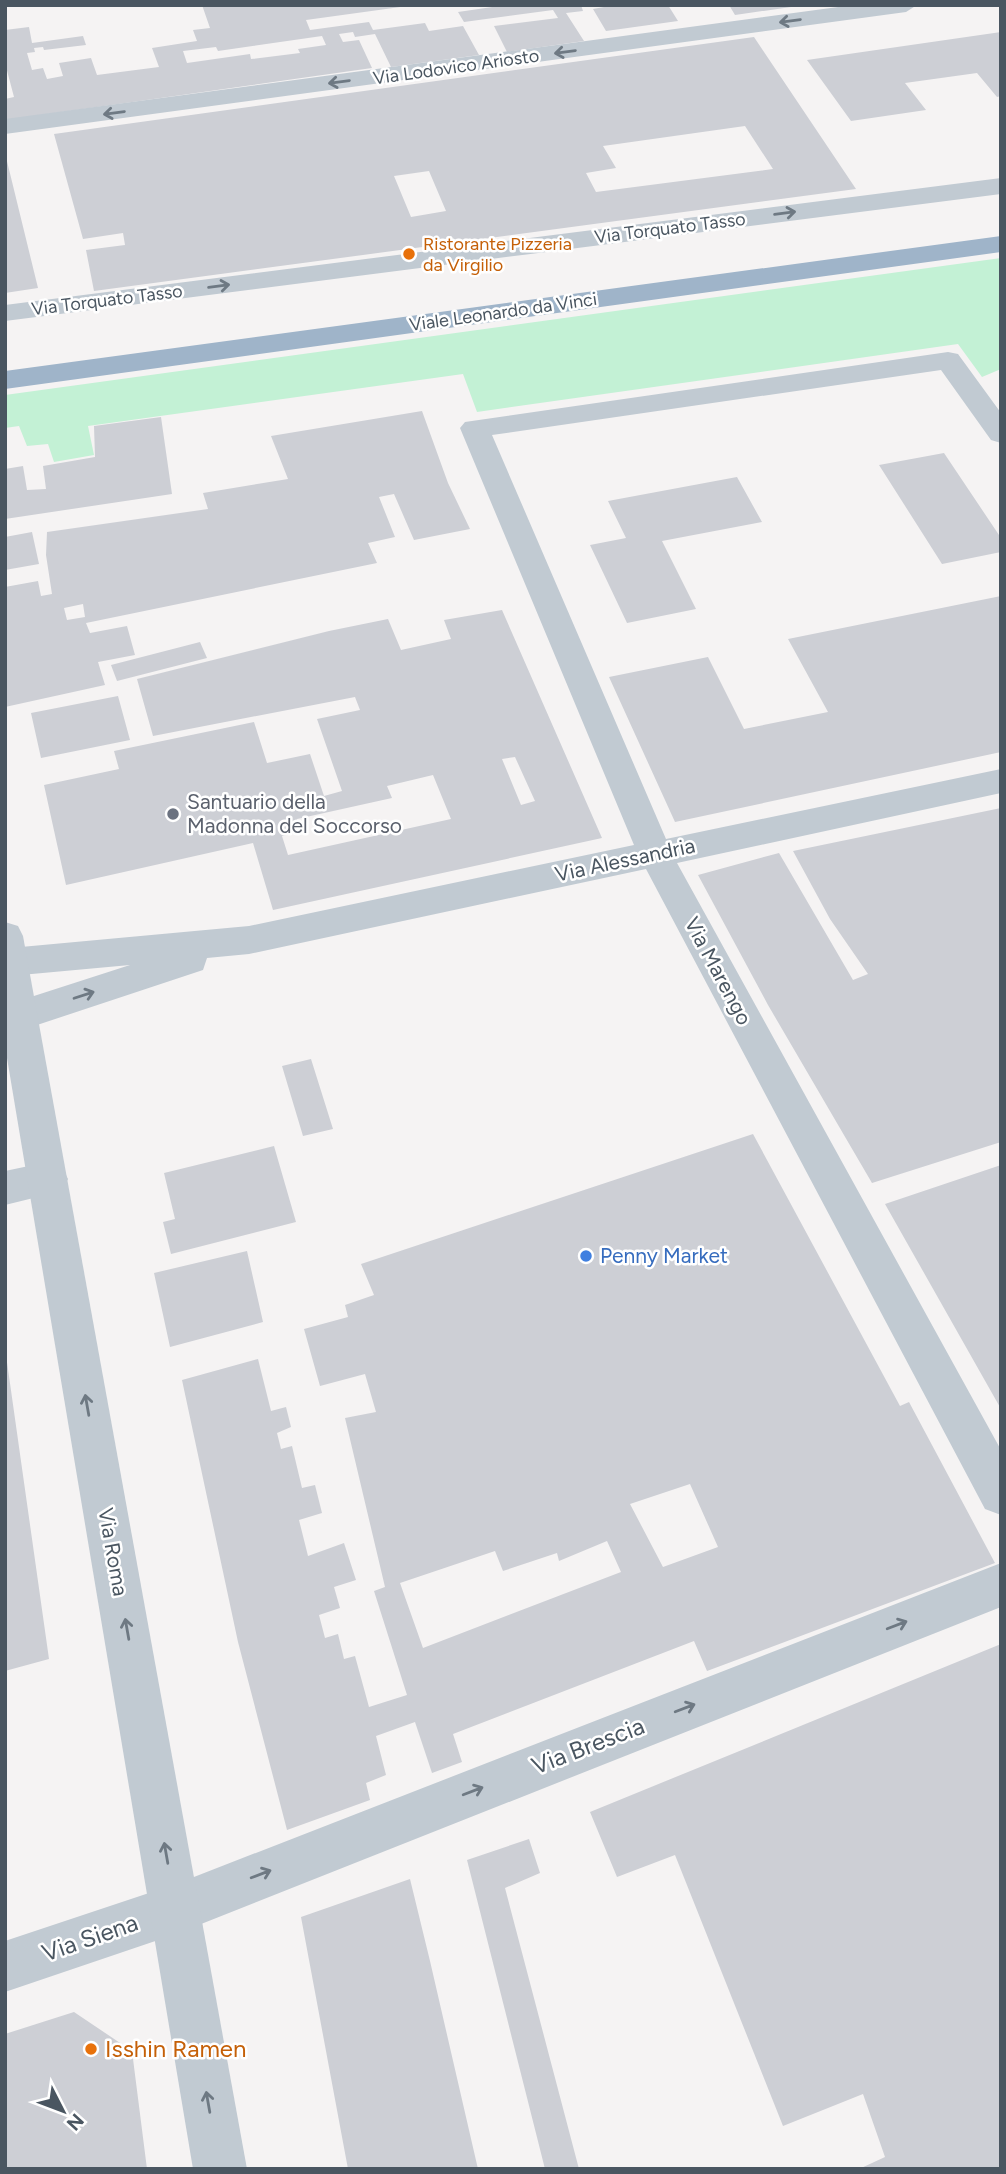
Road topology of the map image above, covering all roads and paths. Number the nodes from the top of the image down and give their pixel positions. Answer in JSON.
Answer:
{"nodes":[{"id":1,"x":906,"y":5,"type":"edge"},
{"id":2,"x":5,"y":127,"type":"edge"},
{"id":3,"x":1001,"y":186,"type":"edge"},
{"id":4,"x":1001,"y":244,"type":"edge"},
{"id":5,"x":5,"y":313,"type":"edge"},
{"id":6,"x":5,"y":380,"type":"edge"},
{"id":7,"x":1001,"y":434,"type":"edge"},
{"id":8,"x":1001,"y":781,"type":"edge"},
{"id":9,"x":655,"y":854,"type":"junction"},
{"id":10,"x":249,"y":940,"type":"junction"},
{"id":11,"x":8,"y":949,"type":"edge"},
{"id":12,"x":19,"y":1016,"type":"junction"},
{"id":13,"x":27,"y":1183,"type":"edge"},
{"id":14,"x":1001,"y":1494,"type":"edge"},
{"id":15,"x":1001,"y":1585,"type":"edge"},
{"id":16,"x":176,"y":1909,"type":"junction"},
{"id":17,"x":5,"y":1967,"type":"edge"},
{"id":18,"x":220,"y":2169,"type":"edge"}],
"edges":[{"from":1,"to":2,"type":"street","name":"Via Lodovico Ariosto","one_way":true},
{"from":5,"to":3,"type":"street","name":"Via Torquato Tasso","one_way":true},
{"from":4,"to":6,"type":"highway","name":"Viale Leonardo da Vinci"},
{"from":7,"to":9,"type":"street","name":"Via Marengo"},
{"from":8,"to":9,"type":"street","name":"Via Alessandria"},
{"from":9,"to":10,"type":"street","name":"Via Alessandria"},
{"from":9,"to":14,"type":"street","name":"Via Marengo"},
{"from":10,"to":11,"type":"street","name":"Via Alessandria"},
{"from":12,"to":10,"type":"street","name":"Via Alessandria","one_way":true},
{"from":11,"to":12,"type":"street","name":"Via Roma"},
{"from":12,"to":13,"type":"street","name":"Via Roma"},
{"from":16,"to":13,"type":"street","name":"Via Roma","one_way":true},
{"from":16,"to":15,"type":"street","name":"Via Brescia","one_way":true},
{"from":16,"to":17,"type":"street","name":"Via Siena"},
{"from":18,"to":16,"type":"street","name":"Via Roma","one_way":true}]}
